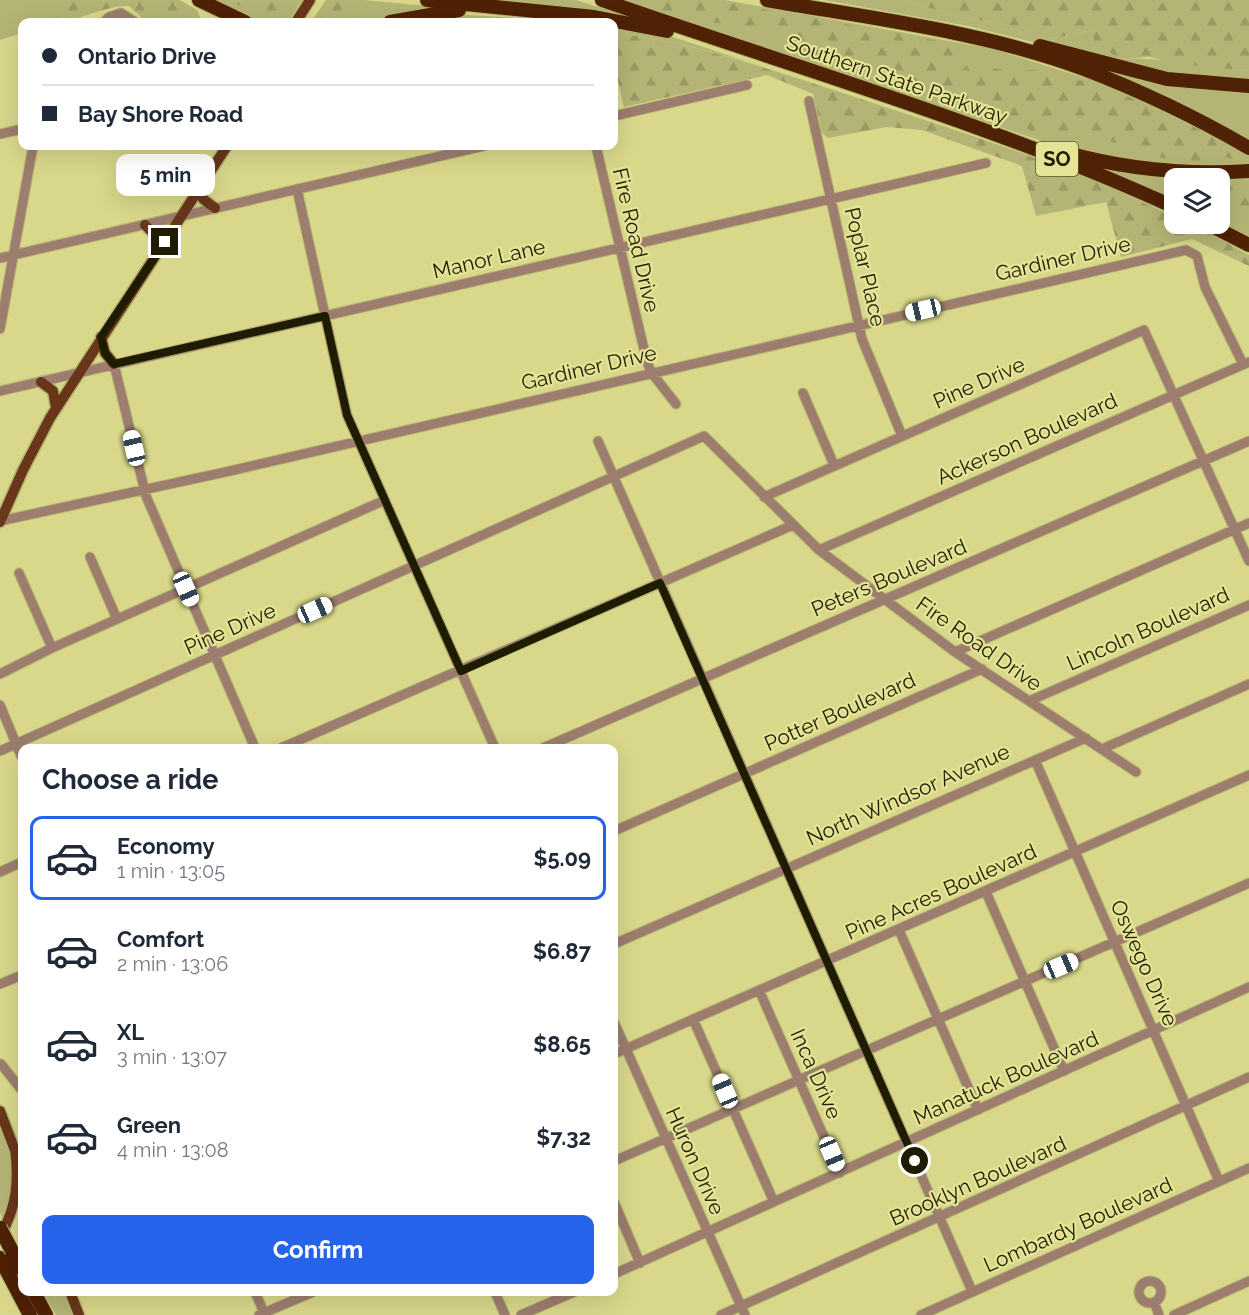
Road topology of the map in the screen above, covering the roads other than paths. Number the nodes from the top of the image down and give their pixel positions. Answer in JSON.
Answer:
{"nodes":[{"id":1,"x":199,"y":0,"type":"edge"},
{"id":2,"x":427,"y":0,"type":"edge"},
{"id":3,"x":602,"y":0,"type":"edge"},
{"id":4,"x":766,"y":0,"type":"edge"},
{"id":5,"x":801,"y":0,"type":"edge"},
{"id":6,"x":310,"y":5,"type":"edge"},
{"id":7,"x":525,"y":10,"type":"junction"},
{"id":8,"x":840,"y":13,"type":"junction"},
{"id":9,"x":110,"y":18,"type":"edge"},
{"id":10,"x":129,"y":18,"type":"edge"},
{"id":11,"x":221,"y":18,"type":"edge"},
{"id":12,"x":237,"y":18,"type":"edge"},
{"id":13,"x":299,"y":18,"type":"edge"},
{"id":14,"x":412,"y":18,"type":"edge"},
{"id":15,"x":594,"y":18,"type":"edge"},
{"id":16,"x":618,"y":21,"type":"edge"},
{"id":17,"x":919,"y":27,"type":"junction"},
{"id":18,"x":748,"y":51,"type":"junction"},
{"id":19,"x":747,"y":85,"type":"dead end"},
{"id":20,"x":1249,"y":86,"type":"edge"},
{"id":21,"x":808,"y":101,"type":"dead end"},
{"id":22,"x":618,"y":115,"type":"edge"},
{"id":23,"x":938,"y":115,"type":"junction"},
{"id":24,"x":18,"y":130,"type":"edge"},
{"id":25,"x":0,"y":134,"type":"edge"},
{"id":26,"x":1249,"y":148,"type":"edge"},
{"id":27,"x":32,"y":150,"type":"edge"},
{"id":28,"x":216,"y":150,"type":"edge"},
{"id":29,"x":224,"y":150,"type":"edge"},
{"id":30,"x":467,"y":150,"type":"edge"},
{"id":31,"x":597,"y":150,"type":"edge"},
{"id":32,"x":986,"y":163,"type":"dead end"},
{"id":33,"x":1249,"y":171,"type":"edge"},
{"id":34,"x":201,"y":186,"type":"junction"},
{"id":35,"x":297,"y":189,"type":"junction"},
{"id":36,"x":831,"y":198,"type":"junction"},
{"id":37,"x":1164,"y":203,"type":"edge"},
{"id":38,"x":215,"y":208,"type":"junction"},
{"id":39,"x":177,"y":217,"type":"junction"},
{"id":40,"x":145,"y":225,"type":"junction"},
{"id":41,"x":1228,"y":234,"type":"edge"},
{"id":42,"x":1249,"y":244,"type":"edge"},
{"id":43,"x":155,"y":245,"type":"junction"},
{"id":44,"x":618,"y":247,"type":"junction"},
{"id":45,"x":15,"y":255,"type":"junction"},
{"id":46,"x":0,"y":258,"type":"edge"},
{"id":47,"x":116,"y":314,"type":"junction"},
{"id":48,"x":325,"y":316,"type":"junction"},
{"id":49,"x":859,"y":325,"type":"junction"},
{"id":50,"x":0,"y":329,"type":"edge"},
{"id":51,"x":101,"y":337,"type":"junction"},
{"id":52,"x":1246,"y":363,"type":"edge"},
{"id":53,"x":114,"y":364,"type":"junction"},
{"id":54,"x":79,"y":372,"type":"junction"},
{"id":55,"x":651,"y":372,"type":"junction"},
{"id":56,"x":41,"y":382,"type":"junction"},
{"id":57,"x":0,"y":391,"type":"edge"},
{"id":58,"x":803,"y":393,"type":"dead end"},
{"id":59,"x":1174,"y":394,"type":"junction"},
{"id":60,"x":676,"y":404,"type":"dead end"},
{"id":61,"x":56,"y":408,"type":"junction"},
{"id":62,"x":704,"y":436,"type":"joint"},
{"id":63,"x":902,"y":436,"type":"junction"},
{"id":64,"x":358,"y":441,"type":"junction"},
{"id":65,"x":598,"y":441,"type":"dead end"},
{"id":66,"x":1249,"y":441,"type":"edge"},
{"id":67,"x":1204,"y":461,"type":"junction"},
{"id":68,"x":834,"y":465,"type":"junction"},
{"id":69,"x":613,"y":476,"type":"junction"},
{"id":70,"x":144,"y":490,"type":"junction"},
{"id":71,"x":764,"y":497,"type":"junction"},
{"id":72,"x":386,"y":500,"type":"junction"},
{"id":73,"x":0,"y":522,"type":"edge"},
{"id":74,"x":1249,"y":523,"type":"edge"},
{"id":75,"x":793,"y":525,"type":"junction"},
{"id":76,"x":1235,"y":530,"type":"junction"},
{"id":77,"x":819,"y":550,"type":"junction"},
{"id":78,"x":90,"y":557,"type":"dead end"},
{"id":79,"x":1249,"y":561,"type":"edge"},
{"id":80,"x":415,"y":566,"type":"junction"},
{"id":81,"x":19,"y":573,"type":"dead end"},
{"id":82,"x":660,"y":583,"type":"junction"},
{"id":83,"x":186,"y":589,"type":"junction"},
{"id":84,"x":885,"y":600,"type":"junction"},
{"id":85,"x":1249,"y":605,"type":"edge"},
{"id":86,"x":117,"y":619,"type":"junction"},
{"id":87,"x":52,"y":648,"type":"junction"},
{"id":88,"x":955,"y":652,"type":"junction"},
{"id":89,"x":215,"y":656,"type":"junction"},
{"id":90,"x":982,"y":669,"type":"junction"},
{"id":91,"x":461,"y":671,"type":"junction"},
{"id":92,"x":0,"y":674,"type":"edge"},
{"id":93,"x":703,"y":678,"type":"junction"},
{"id":94,"x":1249,"y":684,"type":"edge"},
{"id":95,"x":1029,"y":701,"type":"junction"},
{"id":96,"x":0,"y":705,"type":"edge"},
{"id":97,"x":1086,"y":738,"type":"junction"},
{"id":98,"x":16,"y":744,"type":"junction"},
{"id":99,"x":253,"y":744,"type":"edge"},
{"id":100,"x":290,"y":744,"type":"edge"},
{"id":101,"x":493,"y":744,"type":"edge"},
{"id":102,"x":552,"y":744,"type":"edge"},
{"id":103,"x":18,"y":749,"type":"edge"},
{"id":104,"x":1102,"y":749,"type":"junction"},
{"id":105,"x":0,"y":751,"type":"edge"},
{"id":106,"x":1035,"y":760,"type":"junction"},
{"id":107,"x":1136,"y":772,"type":"dead end"},
{"id":108,"x":745,"y":773,"type":"junction"},
{"id":109,"x":1249,"y":775,"type":"edge"},
{"id":110,"x":618,"y":829,"type":"edge"},
{"id":111,"x":1076,"y":853,"type":"junction"},
{"id":112,"x":18,"y":864,"type":"edge"},
{"id":113,"x":787,"y":868,"type":"junction"},
{"id":114,"x":0,"y":872,"type":"edge"},
{"id":115,"x":1249,"y":883,"type":"edge"},
{"id":116,"x":986,"y":892,"type":"junction"},
{"id":117,"x":899,"y":930,"type":"junction"},
{"id":118,"x":618,"y":942,"type":"edge"},
{"id":119,"x":1114,"y":942,"type":"junction"},
{"id":120,"x":828,"y":961,"type":"junction"},
{"id":121,"x":18,"y":977,"type":"edge"},
{"id":122,"x":1025,"y":981,"type":"junction"},
{"id":123,"x":0,"y":984,"type":"edge"},
{"id":124,"x":1249,"y":987,"type":"edge"},
{"id":125,"x":759,"y":990,"type":"junction"},
{"id":126,"x":693,"y":1019,"type":"junction"},
{"id":127,"x":938,"y":1020,"type":"junction"},
{"id":128,"x":1154,"y":1031,"type":"junction"},
{"id":129,"x":618,"y":1032,"type":"edge"},
{"id":130,"x":625,"y":1049,"type":"junction"},
{"id":131,"x":866,"y":1051,"type":"junction"},
{"id":132,"x":618,"y":1052,"type":"edge"},
{"id":133,"x":1,"y":1064,"type":"edge"},
{"id":134,"x":1064,"y":1071,"type":"junction"},
{"id":135,"x":1249,"y":1077,"type":"edge"},
{"id":136,"x":800,"y":1079,"type":"junction"},
{"id":137,"x":18,"y":1085,"type":"edge"},
{"id":138,"x":1187,"y":1106,"type":"junction"},
{"id":139,"x":733,"y":1108,"type":"junction"},
{"id":140,"x":978,"y":1110,"type":"junction"},
{"id":141,"x":0,"y":1111,"type":"edge"},
{"id":142,"x":665,"y":1138,"type":"junction"},
{"id":143,"x":907,"y":1143,"type":"junction"},
{"id":144,"x":15,"y":1148,"type":"junction"},
{"id":145,"x":18,"y":1157,"type":"edge"},
{"id":146,"x":618,"y":1159,"type":"edge"},
{"id":147,"x":1249,"y":1168,"type":"edge"},
{"id":148,"x":840,"y":1173,"type":"junction"},
{"id":149,"x":1219,"y":1181,"type":"junction"},
{"id":150,"x":774,"y":1202,"type":"junction"},
{"id":151,"x":618,"y":1211,"type":"edge"},
{"id":152,"x":940,"y":1218,"type":"junction"},
{"id":153,"x":0,"y":1228,"type":"edge"},
{"id":154,"x":707,"y":1232,"type":"junction"},
{"id":155,"x":0,"y":1236,"type":"edge"},
{"id":156,"x":5,"y":1258,"type":"edge"},
{"id":157,"x":640,"y":1263,"type":"junction"},
{"id":158,"x":18,"y":1267,"type":"edge"},
{"id":159,"x":618,"y":1272,"type":"edge"},
{"id":160,"x":1249,"y":1281,"type":"edge"},
{"id":161,"x":18,"y":1288,"type":"edge"},
{"id":162,"x":972,"y":1291,"type":"junction"},
{"id":163,"x":22,"y":1296,"type":"edge"},
{"id":164,"x":36,"y":1296,"type":"edge"},
{"id":165,"x":72,"y":1296,"type":"edge"},
{"id":166,"x":256,"y":1296,"type":"edge"},
{"id":167,"x":304,"y":1296,"type":"edge"},
{"id":168,"x":497,"y":1296,"type":"edge"},
{"id":169,"x":565,"y":1296,"type":"edge"},
{"id":170,"x":1154,"y":1302,"type":"dead end"},
{"id":171,"x":743,"y":1311,"type":"edge"},
{"id":172,"x":263,"y":1314,"type":"edge"},
{"id":173,"x":30,"y":1315,"type":"edge"},
{"id":174,"x":46,"y":1315,"type":"edge"},
{"id":175,"x":79,"y":1315,"type":"edge"},
{"id":176,"x":505,"y":1315,"type":"edge"},
{"id":177,"x":521,"y":1315,"type":"edge"},
{"id":178,"x":721,"y":1315,"type":"edge"},
{"id":179,"x":921,"y":1315,"type":"edge"},
{"id":180,"x":1159,"y":1315,"type":"edge"},
{"id":181,"x":1174,"y":1315,"type":"edge"}],
"edges":[{"from":1,"to":11,"type":"highway"},
{"from":1,"to":12,"type":"highway"},
{"from":2,"to":7,"type":"highway"},
{"from":3,"to":18,"type":"highway","name":"Southern State Parkway","number":"SO"},
{"from":4,"to":8,"type":"highway","name":"Southern State Parkway"},
{"from":5,"to":8,"type":"highway"},
{"from":6,"to":13,"type":"main road"},
{"from":7,"to":14,"type":"highway"},
{"from":7,"to":15,"type":"highway"},
{"from":8,"to":17,"type":"highway","name":"Southern State Parkway"},
{"from":9,"to":10,"type":"street"},
{"from":16,"to":18,"type":"highway"},
{"from":17,"to":20,"type":"highway"},
{"from":17,"to":26,"type":"highway","name":"Southern State Parkway"},
{"from":18,"to":23,"type":"highway","name":"Southern State Parkway","number":"SO"},
{"from":19,"to":22,"type":"street"},
{"from":21,"to":36,"type":"street","name":"Poplar Place"},
{"from":23,"to":33,"type":"highway"},
{"from":23,"to":37,"type":"highway","name":"Southern State Parkway","number":"SO"},
{"from":24,"to":25,"type":"street"},
{"from":27,"to":45,"type":"street"},
{"from":28,"to":39,"type":"main road"},
{"from":29,"to":34,"type":"main road"},
{"from":30,"to":35,"type":"street"},
{"from":31,"to":44,"type":"street","name":"Fire Road Drive"},
{"from":32,"to":36,"type":"street","name":"Manor Lane"},
{"from":34,"to":38,"type":"main road"},
{"from":34,"to":39,"type":"main road"},
{"from":35,"to":38,"type":"street"},
{"from":35,"to":48,"type":"street"},
{"from":36,"to":44,"type":"street","name":"Manor Lane"},
{"from":36,"to":49,"type":"street","name":"Poplar Place"},
{"from":38,"to":39,"type":"street"},
{"from":39,"to":40,"type":"street"},
{"from":39,"to":43,"type":"main road"},
{"from":39,"to":47,"type":"main road"},
{"from":40,"to":43,"type":"main road"},
{"from":40,"to":45,"type":"street"},
{"from":41,"to":42,"type":"highway"},
{"from":43,"to":47,"type":"main road"},
{"from":44,"to":48,"type":"street","name":"Manor Lane"},
{"from":44,"to":55,"type":"street","name":"Fire Road Drive"},
{"from":45,"to":46,"type":"street"},
{"from":45,"to":50,"type":"street"},
{"from":47,"to":51,"type":"main road"},
{"from":48,"to":53,"type":"street","name":"Manor Lane"},
{"from":48,"to":64,"type":"street"},
{"from":49,"to":52,"type":"street","name":"Gardiner Drive"},
{"from":49,"to":55,"type":"street","name":"Gardiner Drive"},
{"from":49,"to":63,"type":"street","name":"Poplar Place"},
{"from":51,"to":53,"type":"main road"},
{"from":51,"to":54,"type":"main road"},
{"from":52,"to":59,"type":"street","name":"Ackerson Boulevard"},
{"from":53,"to":54,"type":"street","name":"Manor Lane"},
{"from":53,"to":70,"type":"street"},
{"from":54,"to":56,"type":"street","name":"Manor Lane"},
{"from":54,"to":61,"type":"main road"},
{"from":55,"to":60,"type":"street","name":"Fire Road Drive"},
{"from":55,"to":64,"type":"street","name":"Gardiner Drive"},
{"from":56,"to":57,"type":"street","name":"Manor Lane"},
{"from":56,"to":61,"type":"main road"},
{"from":58,"to":68,"type":"street"},
{"from":59,"to":63,"type":"street","name":"Pine Drive"},
{"from":59,"to":67,"type":"street"},
{"from":59,"to":77,"type":"street","name":"Ackerson Boulevard"},
{"from":61,"to":73,"type":"main road"},
{"from":62,"to":69,"type":"street","name":"Pine Drive"},
{"from":62,"to":71,"type":"street","name":"Fire Road Drive"},
{"from":63,"to":68,"type":"street","name":"Pine Drive"},
{"from":64,"to":70,"type":"street","name":"Gardiner Drive"},
{"from":64,"to":72,"type":"street"},
{"from":65,"to":69,"type":"street"},
{"from":66,"to":67,"type":"street","name":"Peters Boulevard"},
{"from":67,"to":76,"type":"street"},
{"from":67,"to":84,"type":"street","name":"Peters Boulevard"},
{"from":68,"to":71,"type":"street","name":"Pine Drive"},
{"from":69,"to":80,"type":"street","name":"Pine Drive"},
{"from":69,"to":82,"type":"street"},
{"from":70,"to":73,"type":"street","name":"Gardiner Drive"},
{"from":70,"to":83,"type":"street"},
{"from":71,"to":75,"type":"street","name":"Fire Road Drive"},
{"from":72,"to":80,"type":"street"},
{"from":72,"to":83,"type":"street"},
{"from":74,"to":76,"type":"street"},
{"from":75,"to":77,"type":"street","name":"Fire Road Drive"},
{"from":75,"to":82,"type":"street"},
{"from":76,"to":79,"type":"street"},
{"from":76,"to":88,"type":"street"},
{"from":77,"to":84,"type":"street","name":"Fire Road Drive"},
{"from":78,"to":86,"type":"street"},
{"from":80,"to":89,"type":"street","name":"Pine Drive"},
{"from":80,"to":91,"type":"street"},
{"from":81,"to":87,"type":"street"},
{"from":82,"to":91,"type":"street"},
{"from":82,"to":93,"type":"street"},
{"from":83,"to":86,"type":"street"},
{"from":83,"to":89,"type":"street"},
{"from":84,"to":88,"type":"street","name":"Fire Road Drive"},
{"from":84,"to":93,"type":"street","name":"Peters Boulevard"},
{"from":85,"to":95,"type":"street","name":"Lincoln Boulevard"},
{"from":86,"to":87,"type":"street"},
{"from":87,"to":92,"type":"street"},
{"from":88,"to":90,"type":"street","name":"Fire Road Drive"},
{"from":89,"to":98,"type":"street","name":"Pine Drive"},
{"from":89,"to":99,"type":"street"},
{"from":90,"to":95,"type":"street","name":"Fire Road Drive"},
{"from":90,"to":108,"type":"street","name":"Potter Boulevard"},
{"from":91,"to":100,"type":"street"},
{"from":91,"to":101,"type":"street"},
{"from":93,"to":102,"type":"street","name":"Peters Boulevard"},
{"from":93,"to":108,"type":"street"},
{"from":94,"to":104,"type":"street"},
{"from":95,"to":97,"type":"street","name":"Fire Road Drive"},
{"from":96,"to":98,"type":"street"},
{"from":97,"to":104,"type":"street","name":"Fire Road Drive"},
{"from":97,"to":106,"type":"street","name":"North Windsor Avenue"},
{"from":98,"to":103,"type":"street"},
{"from":98,"to":105,"type":"street","name":"Pine Drive"},
{"from":104,"to":107,"type":"street","name":"Fire Road Drive"},
{"from":106,"to":111,"type":"street","name":"Oswego Drive"},
{"from":106,"to":113,"type":"street","name":"North Windsor Avenue"},
{"from":108,"to":110,"type":"street","name":"Potter Boulevard"},
{"from":108,"to":113,"type":"street"},
{"from":109,"to":111,"type":"street","name":"Pine Acres Boulevard"},
{"from":111,"to":116,"type":"street","name":"Pine Acres Boulevard"},
{"from":111,"to":119,"type":"street","name":"Oswego Drive"},
{"from":112,"to":114,"type":"street"},
{"from":113,"to":118,"type":"street","name":"North Windsor Avenue"},
{"from":113,"to":120,"type":"street"},
{"from":115,"to":119,"type":"street"},
{"from":116,"to":117,"type":"street","name":"Pine Acres Boulevard"},
{"from":116,"to":122,"type":"street"},
{"from":117,"to":120,"type":"street","name":"Pine Acres Boulevard"},
{"from":117,"to":127,"type":"street"},
{"from":119,"to":122,"type":"street"},
{"from":119,"to":128,"type":"street","name":"Oswego Drive"},
{"from":120,"to":125,"type":"street","name":"Pine Acres Boulevard"},
{"from":120,"to":131,"type":"street"},
{"from":121,"to":123,"type":"street"},
{"from":122,"to":127,"type":"street"},
{"from":122,"to":134,"type":"street"},
{"from":124,"to":128,"type":"street","name":"Manatuck Boulevard"},
{"from":125,"to":126,"type":"street","name":"Pine Acres Boulevard"},
{"from":125,"to":136,"type":"street","name":"Inca Drive"},
{"from":126,"to":130,"type":"street","name":"Pine Acres Boulevard"},
{"from":126,"to":139,"type":"street"},
{"from":127,"to":131,"type":"street"},
{"from":127,"to":140,"type":"street"},
{"from":128,"to":134,"type":"street","name":"Manatuck Boulevard"},
{"from":128,"to":138,"type":"street","name":"Oswego Drive"},
{"from":129,"to":130,"type":"street","name":"Huron Drive"},
{"from":130,"to":132,"type":"street","name":"Pine Acres Boulevard"},
{"from":130,"to":142,"type":"street","name":"Huron Drive"},
{"from":131,"to":136,"type":"street"},
{"from":131,"to":143,"type":"street"},
{"from":133,"to":137,"type":"street"},
{"from":134,"to":140,"type":"street","name":"Manatuck Boulevard"},
{"from":135,"to":138,"type":"street","name":"Brooklyn Boulevard"},
{"from":136,"to":139,"type":"street"},
{"from":136,"to":148,"type":"street","name":"Inca Drive"},
{"from":138,"to":149,"type":"street","name":"Oswego Drive"},
{"from":138,"to":152,"type":"street","name":"Brooklyn Boulevard"},
{"from":139,"to":142,"type":"street"},
{"from":139,"to":150,"type":"street"},
{"from":140,"to":143,"type":"street","name":"Manatuck Boulevard"},
{"from":141,"to":144,"type":"main road"},
{"from":142,"to":146,"type":"street"},
{"from":142,"to":154,"type":"street","name":"Huron Drive"},
{"from":143,"to":148,"type":"street","name":"Manatuck Boulevard"},
{"from":143,"to":152,"type":"street"},
{"from":144,"to":145,"type":"main road"},
{"from":144,"to":155,"type":"main road"},
{"from":147,"to":149,"type":"street","name":"Lombardy Boulevard"},
{"from":148,"to":150,"type":"street","name":"Manatuck Boulevard"},
{"from":149,"to":162,"type":"street","name":"Lombardy Boulevard"},
{"from":150,"to":154,"type":"street","name":"Manatuck Boulevard"},
{"from":151,"to":157,"type":"street"},
{"from":152,"to":162,"type":"street"},
{"from":152,"to":171,"type":"street","name":"Brooklyn Boulevard"},
{"from":153,"to":156,"type":"highway","bridge":true},
{"from":154,"to":157,"type":"street","name":"Manatuck Boulevard"},
{"from":154,"to":171,"type":"street","name":"Huron Drive"},
{"from":156,"to":158,"type":"highway"},
{"from":156,"to":161,"type":"highway"},
{"from":157,"to":159,"type":"street","name":"Manatuck Boulevard"},
{"from":160,"to":181,"type":"street"},
{"from":162,"to":179,"type":"street","name":"Lombardy Boulevard"},
{"from":163,"to":173,"type":"highway"},
{"from":164,"to":174,"type":"highway"},
{"from":165,"to":175,"type":"main road"},
{"from":166,"to":172,"type":"street"},
{"from":167,"to":172,"type":"street"},
{"from":168,"to":176,"type":"street"},
{"from":169,"to":177,"type":"street"},
{"from":170,"to":180,"type":"street"},
{"from":171,"to":178,"type":"street","name":"Brooklyn Boulevard"}]}
